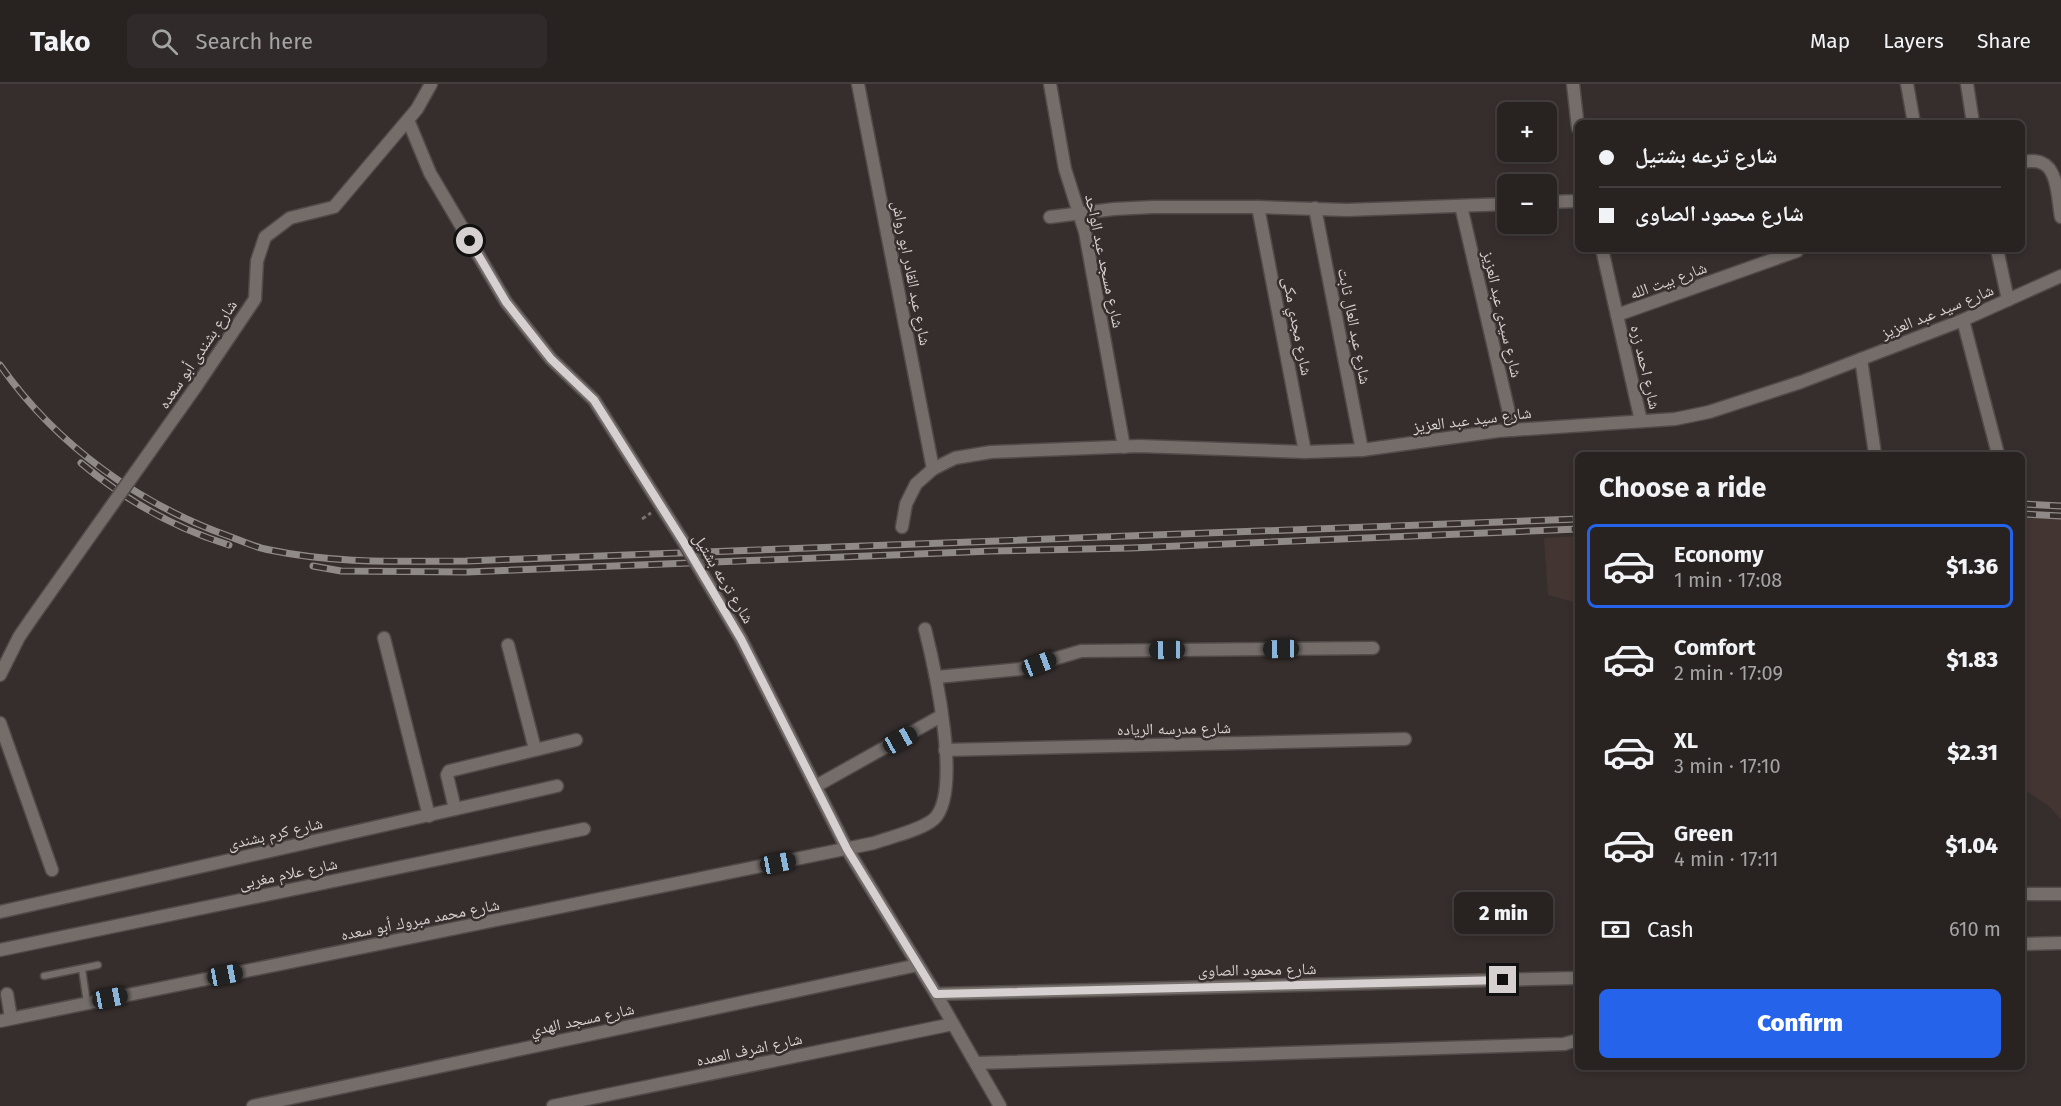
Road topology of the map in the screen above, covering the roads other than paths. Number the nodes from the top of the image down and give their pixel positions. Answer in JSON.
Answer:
{"nodes":[{"id":1,"x":431,"y":84,"type":"edge"},
{"id":2,"x":858,"y":84,"type":"edge"},
{"id":3,"x":1050,"y":84,"type":"edge"},
{"id":4,"x":1573,"y":84,"type":"edge"},
{"id":5,"x":1907,"y":84,"type":"edge"},
{"id":6,"x":1967,"y":84,"type":"edge"},
{"id":7,"x":408,"y":120,"type":"junction"},
{"id":8,"x":1577,"y":120,"type":"edge"},
{"id":9,"x":1913,"y":120,"type":"edge"},
{"id":10,"x":1973,"y":120,"type":"edge"},
{"id":11,"x":2025,"y":162,"type":"edge"},
{"id":12,"x":1575,"y":201,"type":"edge"},
{"id":13,"x":1557,"y":202,"type":"edge"},
{"id":14,"x":1497,"y":204,"type":"edge"},
{"id":15,"x":1461,"y":206,"type":"junction"},
{"id":16,"x":1258,"y":207,"type":"junction"},
{"id":17,"x":1316,"y":208,"type":"junction"},
{"id":18,"x":1080,"y":213,"type":"junction"},
{"id":19,"x":1050,"y":217,"type":"dead end"},
{"id":20,"x":2061,"y":217,"type":"edge"},
{"id":21,"x":1603,"y":252,"type":"edge"},
{"id":22,"x":1794,"y":252,"type":"edge"},
{"id":23,"x":1998,"y":252,"type":"edge"},
{"id":24,"x":2061,"y":276,"type":"edge"},
{"id":25,"x":2008,"y":300,"type":"junction"},
{"id":26,"x":1617,"y":315,"type":"junction"},
{"id":27,"x":1963,"y":320,"type":"junction"},
{"id":28,"x":1861,"y":359,"type":"junction"},
{"id":29,"x":1641,"y":421,"type":"junction"},
{"id":30,"x":1513,"y":430,"type":"junction"},
{"id":31,"x":1124,"y":447,"type":"junction"},
{"id":32,"x":1362,"y":450,"type":"junction"},
{"id":33,"x":1305,"y":452,"type":"junction"},
{"id":34,"x":1875,"y":452,"type":"edge"},
{"id":35,"x":1997,"y":452,"type":"edge"},
{"id":36,"x":933,"y":469,"type":"junction"},
{"id":37,"x":902,"y":527,"type":"dead end"},
{"id":38,"x":925,"y":629,"type":"dead end"},
{"id":39,"x":384,"y":638,"type":"dead end"},
{"id":40,"x":508,"y":645,"type":"dead end"},
{"id":41,"x":1373,"y":648,"type":"dead end"},
{"id":42,"x":0,"y":675,"type":"edge"},
{"id":43,"x":937,"y":677,"type":"junction"},
{"id":44,"x":941,"y":716,"type":"junction"},
{"id":45,"x":0,"y":723,"type":"edge"},
{"id":46,"x":1405,"y":739,"type":"dead end"},
{"id":47,"x":576,"y":740,"type":"dead end"},
{"id":48,"x":535,"y":749,"type":"junction"},
{"id":49,"x":945,"y":750,"type":"junction"},
{"id":50,"x":557,"y":786,"type":"dead end"},
{"id":51,"x":816,"y":786,"type":"junction"},
{"id":52,"x":455,"y":810,"type":"junction"},
{"id":53,"x":429,"y":816,"type":"junction"},
{"id":54,"x":584,"y":829,"type":"dead end"},
{"id":55,"x":847,"y":849,"type":"junction"},
{"id":56,"x":52,"y":870,"type":"dead end"},
{"id":57,"x":2025,"y":894,"type":"edge"},
{"id":58,"x":2061,"y":894,"type":"edge"},
{"id":59,"x":0,"y":912,"type":"edge"},
{"id":60,"x":2061,"y":943,"type":"edge"},
{"id":61,"x":2025,"y":944,"type":"edge"},
{"id":62,"x":0,"y":950,"type":"edge"},
{"id":63,"x":98,"y":965,"type":"dead end"},
{"id":64,"x":918,"y":965,"type":"junction"},
{"id":65,"x":82,"y":969,"type":"junction"},
{"id":66,"x":44,"y":976,"type":"dead end"},
{"id":67,"x":1575,"y":978,"type":"edge"},
{"id":68,"x":7,"y":994,"type":"dead end"},
{"id":69,"x":936,"y":994,"type":"junction"},
{"id":70,"x":87,"y":1003,"type":"junction"},
{"id":71,"x":5,"y":1019,"type":"edge"},
{"id":72,"x":953,"y":1024,"type":"junction"},
{"id":73,"x":1575,"y":1041,"type":"edge"},
{"id":74,"x":976,"y":1063,"type":"junction"},
{"id":75,"x":253,"y":1106,"type":"edge"},
{"id":76,"x":553,"y":1106,"type":"edge"},
{"id":77,"x":1000,"y":1106,"type":"edge"}],
"edges":[{"from":1,"to":7,"type":"street","name":"شارع بشندى أبو سعده"},
{"from":2,"to":36,"type":"street","name":"شارع عبد القادر ابو رواش"},
{"from":3,"to":18,"type":"street","name":"شارع مسجد عبد الواحد"},
{"from":4,"to":8,"type":"street"},
{"from":5,"to":9,"type":"street"},
{"from":6,"to":10,"type":"street"},
{"from":7,"to":42,"type":"street","name":"شارع بشندى أبو سعده","bridge":true},
{"from":7,"to":51,"type":"street","name":"شارع ترعه بشتيل","bridge":true},
{"from":11,"to":20,"type":"street"},
{"from":12,"to":13,"type":"street"},
{"from":14,"to":15,"type":"street"},
{"from":15,"to":17,"type":"street"},
{"from":15,"to":30,"type":"street","name":"شارع سيدى عبد العزيز"},
{"from":16,"to":17,"type":"street"},
{"from":16,"to":18,"type":"street"},
{"from":16,"to":33,"type":"street","name":"شارع مجدي مكى"},
{"from":17,"to":32,"type":"street","name":"شارع عبد العال ثابت"},
{"from":18,"to":19,"type":"street"},
{"from":18,"to":31,"type":"street","name":"شارع مسجد عبد الواحد"},
{"from":21,"to":26,"type":"street","name":"شارع احمد زره"},
{"from":22,"to":26,"type":"street","name":"شارع بيت الله"},
{"from":23,"to":25,"type":"street"},
{"from":24,"to":25,"type":"street","name":"شارع سيد عبد العزيز"},
{"from":25,"to":27,"type":"street","name":"شارع سيد عبد العزيز"},
{"from":26,"to":29,"type":"street","name":"شارع احمد زره"},
{"from":27,"to":28,"type":"street","name":"شارع سيد عبد العزيز"},
{"from":27,"to":35,"type":"street"},
{"from":28,"to":29,"type":"street","name":"شارع سيد عبد العزيز"},
{"from":28,"to":34,"type":"street"},
{"from":29,"to":30,"type":"street","name":"شارع سيد عبد العزيز"},
{"from":30,"to":32,"type":"street","name":"شارع سيد عبد العزيز"},
{"from":31,"to":33,"type":"street","name":"شارع سيد عبد العزيز"},
{"from":31,"to":36,"type":"street","name":"شارع سيد عبد العزيز"},
{"from":32,"to":33,"type":"street","name":"شارع سيد عبد العزيز"},
{"from":36,"to":37,"type":"street","name":"شارع سيد عبد العزيز"},
{"from":38,"to":43,"type":"street"},
{"from":39,"to":53,"type":"street"},
{"from":40,"to":48,"type":"street"},
{"from":41,"to":43,"type":"street"},
{"from":43,"to":44,"type":"street"},
{"from":44,"to":49,"type":"street"},
{"from":44,"to":51,"type":"street"},
{"from":45,"to":56,"type":"street"},
{"from":46,"to":49,"type":"street","name":"شارع مدرسه الرياده"},
{"from":47,"to":48,"type":"street"},
{"from":48,"to":52,"type":"street"},
{"from":49,"to":55,"type":"street"},
{"from":50,"to":52,"type":"street","name":"شارع كرم بشندى"},
{"from":51,"to":55,"type":"street","name":"شارع ترعه بشتيل"},
{"from":52,"to":53,"type":"street","name":"شارع كرم بشندى"},
{"from":53,"to":59,"type":"street","name":"شارع كرم بشندى"},
{"from":54,"to":62,"type":"street","name":"شارع علام مغربى"},
{"from":55,"to":64,"type":"street","name":"شارع ترعه بشتيل"},
{"from":55,"to":70,"type":"street","name":"شارع محمد مبروك أبو سعده"},
{"from":57,"to":58,"type":"street"},
{"from":60,"to":61,"type":"street"},
{"from":63,"to":65,"type":"lane"},
{"from":64,"to":69,"type":"street","name":"شارع ترعه بشتيل"},
{"from":64,"to":75,"type":"street","name":"شارع مسجد الهدي"},
{"from":65,"to":66,"type":"lane"},
{"from":65,"to":70,"type":"lane"},
{"from":67,"to":69,"type":"street","name":"شارع محمود الصاوى"},
{"from":68,"to":71,"type":"street"},
{"from":69,"to":72,"type":"street","name":"شارع ترعه بشتيل"},
{"from":70,"to":71,"type":"street","name":"شارع محمد مبروك أبو سعده"},
{"from":72,"to":74,"type":"street","name":"شارع ترعه بشتيل"},
{"from":72,"to":76,"type":"street","name":"شارع اشرف العمده"},
{"from":73,"to":74,"type":"street"},
{"from":74,"to":77,"type":"street","name":"شارع ترعه بشتيل"}]}
